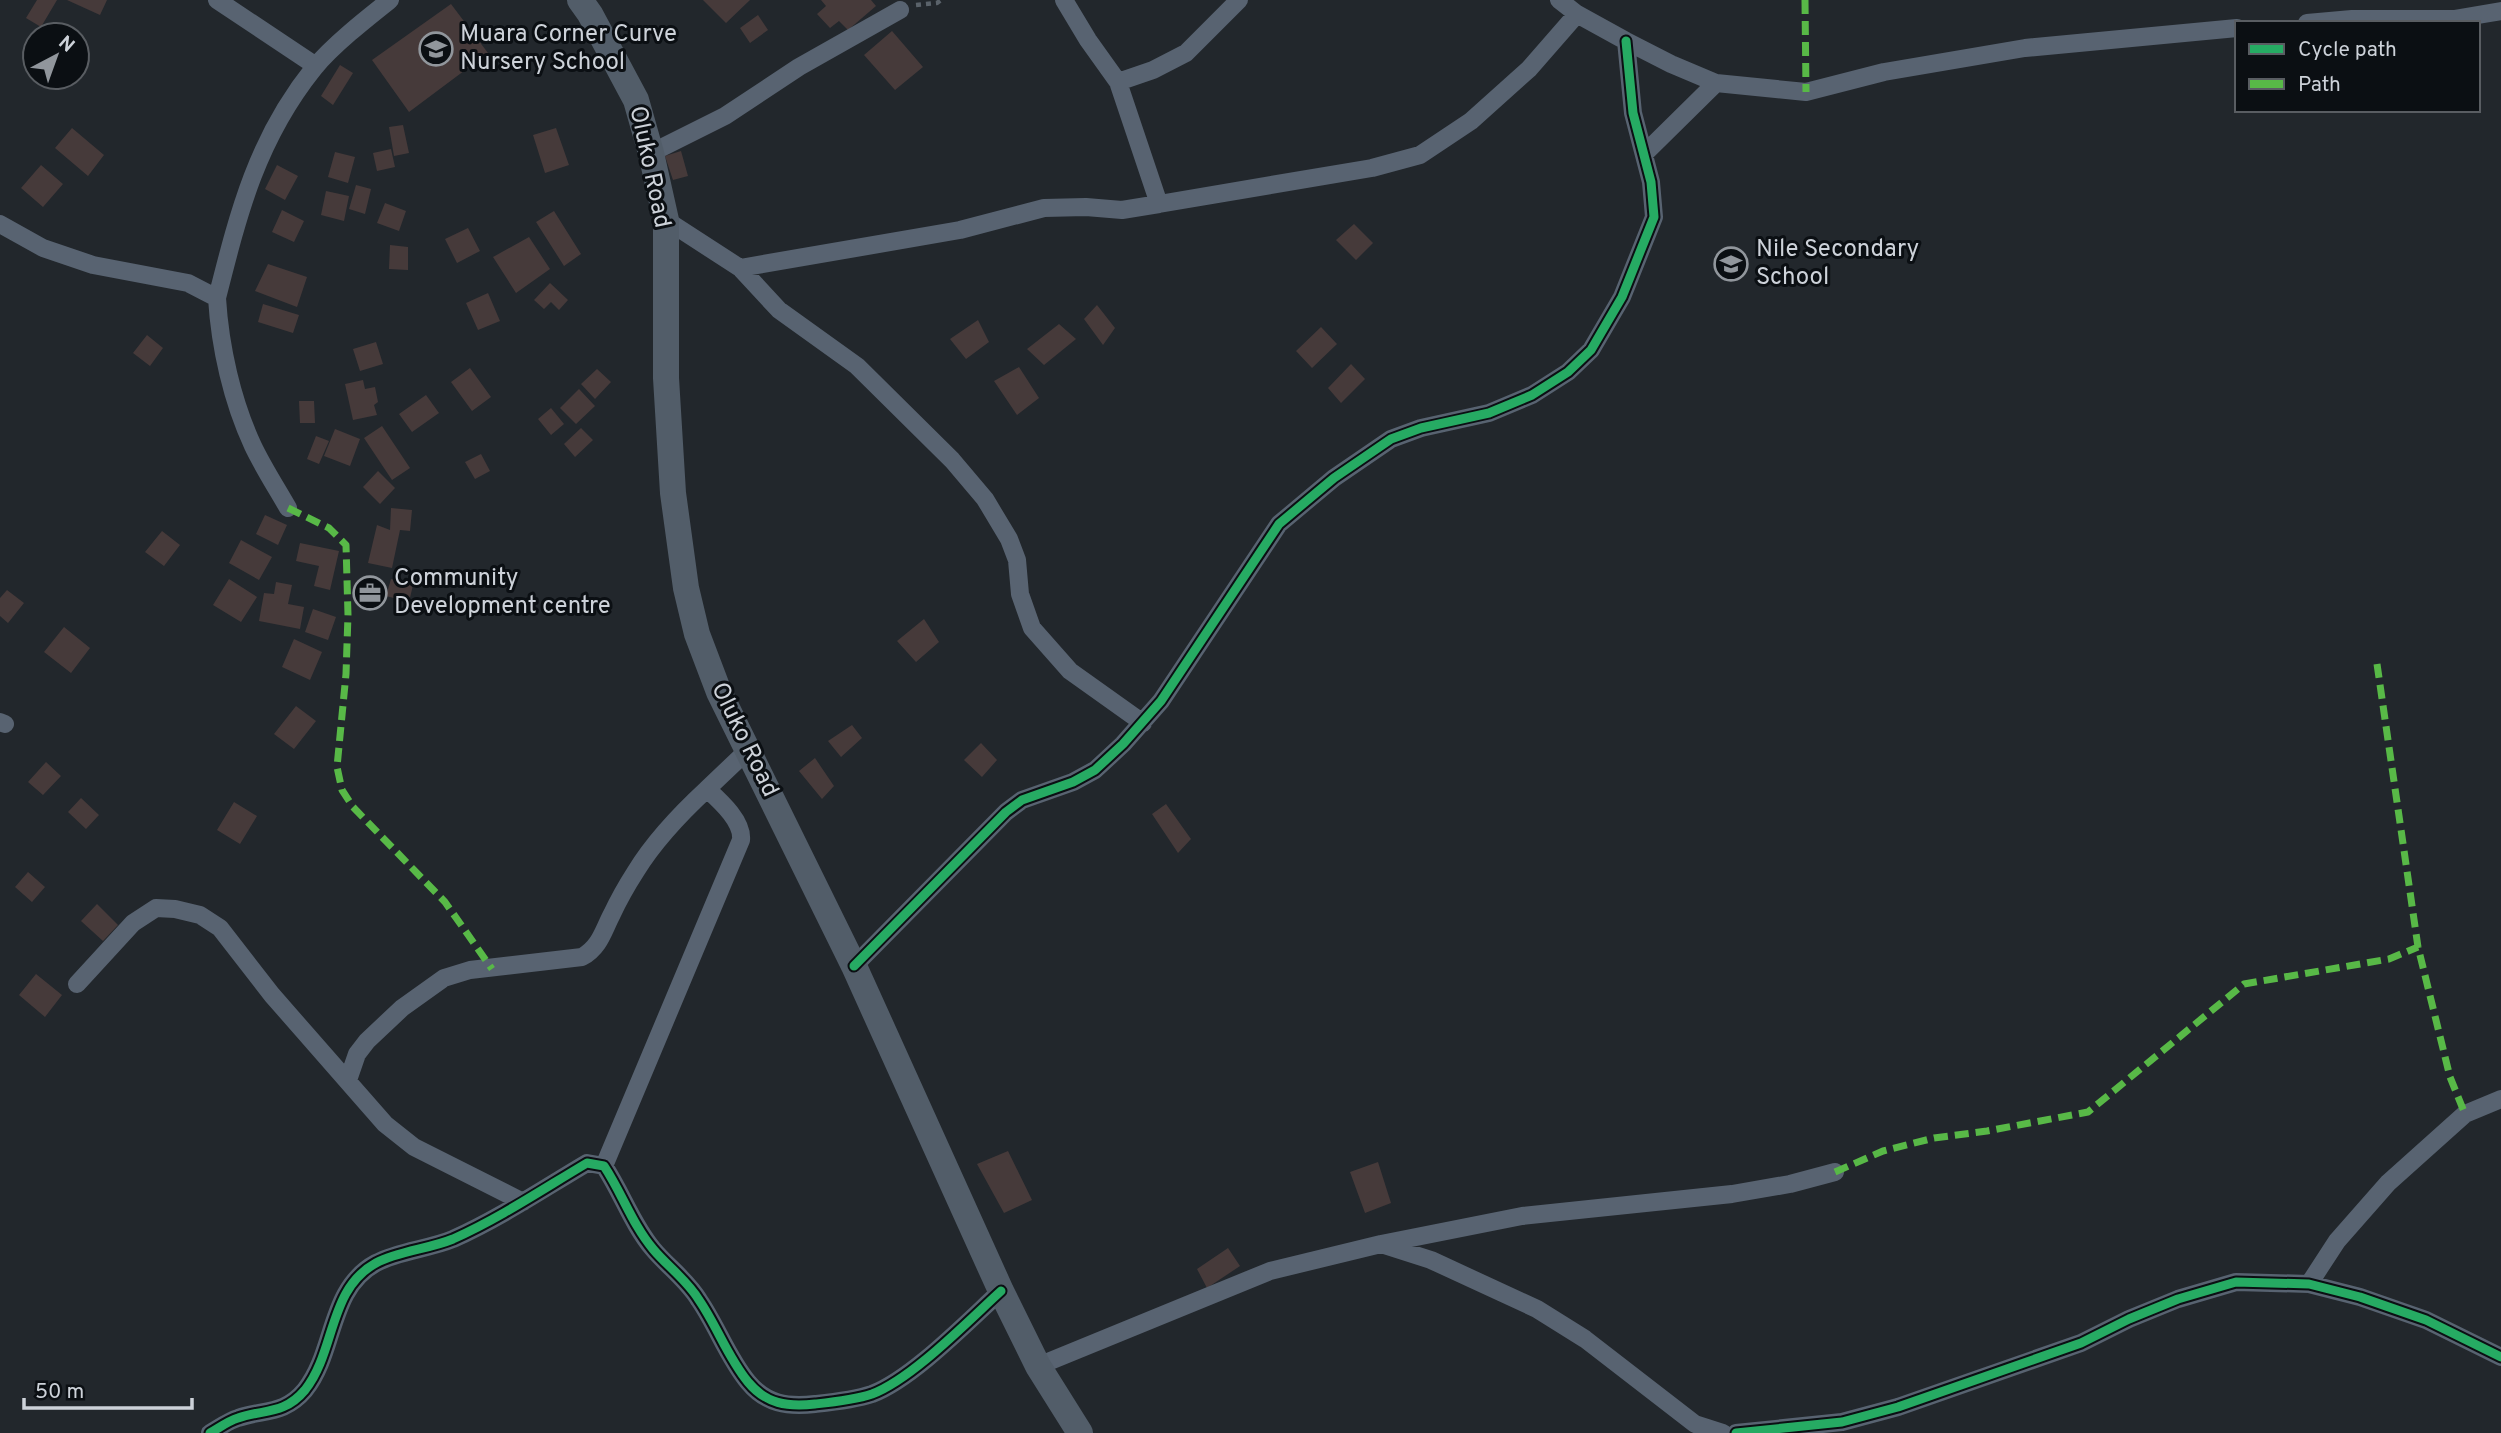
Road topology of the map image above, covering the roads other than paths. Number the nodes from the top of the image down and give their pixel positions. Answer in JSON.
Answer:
{"nodes":[{"id":1,"x":217,"y":0,"type":"edge"},
{"id":2,"x":390,"y":0,"type":"edge"},
{"id":3,"x":580,"y":0,"type":"edge"},
{"id":4,"x":1063,"y":0,"type":"edge"},
{"id":5,"x":1239,"y":0,"type":"edge"},
{"id":6,"x":1559,"y":0,"type":"edge"},
{"id":7,"x":900,"y":10,"type":"dead end"},
{"id":8,"x":2501,"y":11,"type":"edge"},
{"id":9,"x":1577,"y":14,"type":"junction"},
{"id":10,"x":2330,"y":21,"type":"edge"},
{"id":11,"x":2235,"y":28,"type":"edge"},
{"id":12,"x":1626,"y":41,"type":"junction"},
{"id":13,"x":316,"y":66,"type":"junction"},
{"id":14,"x":1118,"y":82,"type":"junction"},
{"id":15,"x":1716,"y":83,"type":"junction"},
{"id":16,"x":651,"y":153,"type":"junction"},
{"id":17,"x":1645,"y":153,"type":"junction"},
{"id":18,"x":1159,"y":204,"type":"junction"},
{"id":19,"x":666,"y":220,"type":"junction"},
{"id":20,"x":0,"y":224,"type":"edge"},
{"id":21,"x":740,"y":268,"type":"junction"},
{"id":22,"x":217,"y":298,"type":"junction"},
{"id":23,"x":288,"y":508,"type":"dead end"},
{"id":24,"x":1143,"y":723,"type":"junction"},
{"id":25,"x":748,"y":750,"type":"junction"},
{"id":26,"x":707,"y":789,"type":"junction"},
{"id":27,"x":854,"y":966,"type":"junction"},
{"id":28,"x":77,"y":984,"type":"dead end"},
{"id":29,"x":348,"y":1080,"type":"junction"},
{"id":30,"x":2501,"y":1099,"type":"edge"},
{"id":31,"x":604,"y":1166,"type":"junction"},
{"id":32,"x":1835,"y":1172,"type":"dead end"},
{"id":33,"x":523,"y":1202,"type":"junction"},
{"id":34,"x":1381,"y":1244,"type":"junction"},
{"id":35,"x":2309,"y":1284,"type":"junction"},
{"id":36,"x":1001,"y":1291,"type":"junction"},
{"id":37,"x":2501,"y":1357,"type":"edge"},
{"id":38,"x":1038,"y":1366,"type":"junction"},
{"id":39,"x":1690,"y":1428,"type":"edge"},
{"id":40,"x":210,"y":1433,"type":"edge"},
{"id":41,"x":1080,"y":1433,"type":"edge"},
{"id":42,"x":1723,"y":1433,"type":"edge"},
{"id":43,"x":1736,"y":1433,"type":"edge"}],
"edges":[{"from":1,"to":13,"type":"street"},
{"from":2,"to":13,"type":"street"},
{"from":3,"to":16,"type":"main road","name":"Oluko Road"},
{"from":4,"to":14,"type":"street"},
{"from":5,"to":14,"type":"street"},
{"from":6,"to":9,"type":"street"},
{"from":7,"to":16,"type":"street"},
{"from":8,"to":10,"type":"street"},
{"from":9,"to":12,"type":"street"},
{"from":9,"to":18,"type":"street"},
{"from":11,"to":15,"type":"street"},
{"from":12,"to":15,"type":"street"},
{"from":12,"to":17,"type":"street"},
{"from":13,"to":22,"type":"street"},
{"from":14,"to":18,"type":"street"},
{"from":15,"to":17,"type":"street"},
{"from":16,"to":19,"type":"main road","name":"Oluko Road"},
{"from":17,"to":24,"type":"street"},
{"from":18,"to":21,"type":"street"},
{"from":19,"to":21,"type":"street"},
{"from":19,"to":25,"type":"main road","name":"Oluko Road"},
{"from":20,"to":22,"type":"street"},
{"from":21,"to":24,"type":"street"},
{"from":22,"to":23,"type":"street"},
{"from":24,"to":27,"type":"street"},
{"from":25,"to":26,"type":"street"},
{"from":25,"to":27,"type":"main road","name":"Oluko Road"},
{"from":26,"to":29,"type":"street"},
{"from":26,"to":31,"type":"street"},
{"from":27,"to":36,"type":"main road","name":"Oluko Road"},
{"from":28,"to":29,"type":"street"},
{"from":29,"to":33,"type":"street"},
{"from":30,"to":35,"type":"street"},
{"from":31,"to":33,"type":"street"},
{"from":31,"to":36,"type":"street"},
{"from":32,"to":34,"type":"street"},
{"from":33,"to":40,"type":"street"},
{"from":34,"to":38,"type":"street"},
{"from":34,"to":39,"type":"street"},
{"from":35,"to":37,"type":"street"},
{"from":35,"to":43,"type":"street"},
{"from":36,"to":38,"type":"main road","name":"Oluko Road"},
{"from":38,"to":41,"type":"main road","name":"Oluko Road"},
{"from":39,"to":42,"type":"street"}]}
